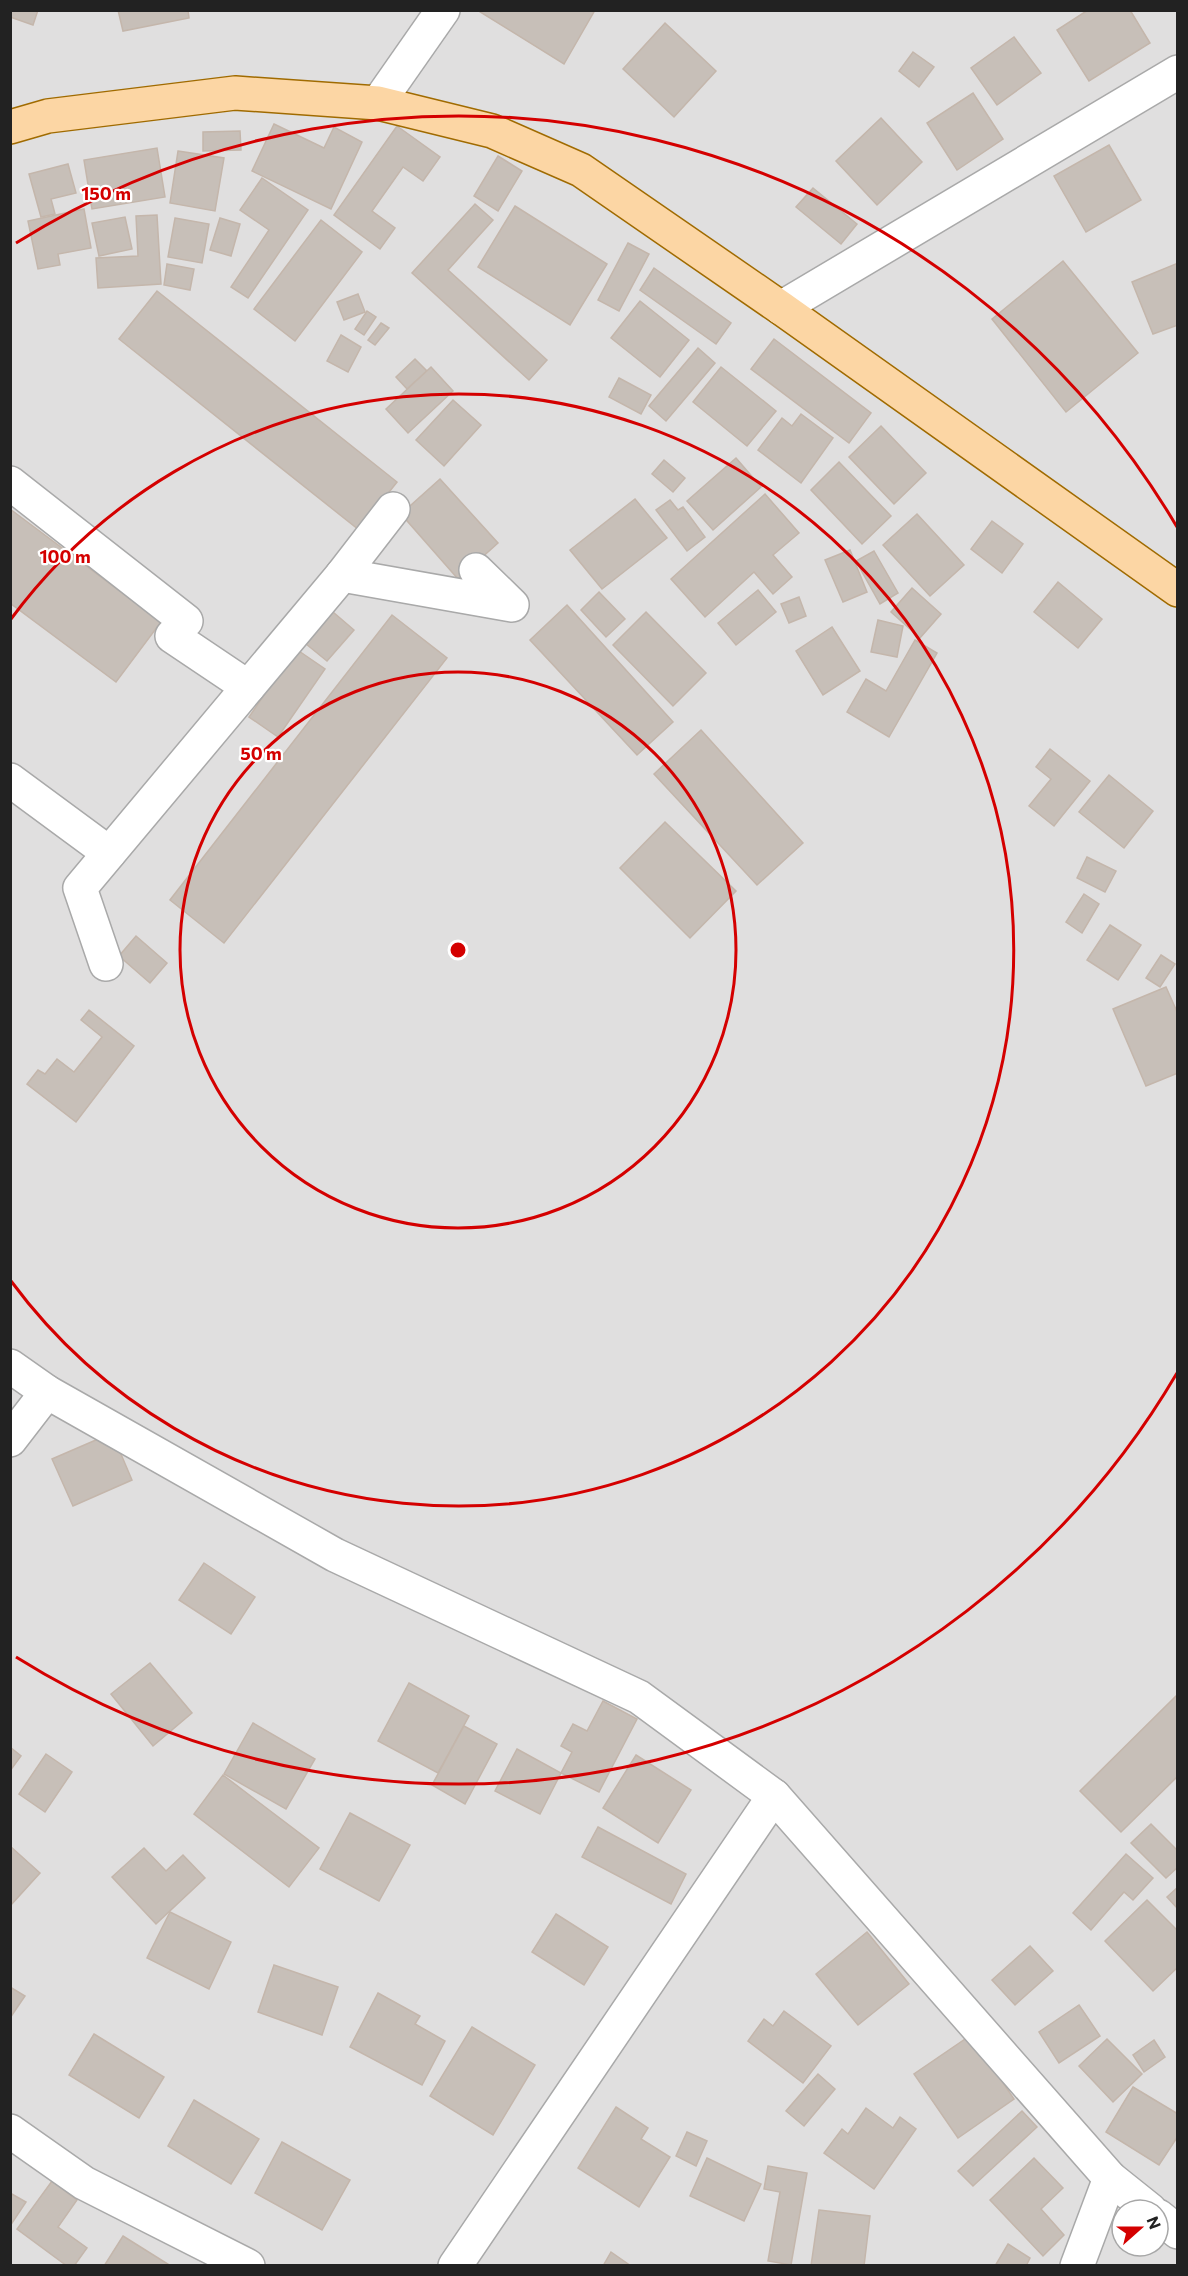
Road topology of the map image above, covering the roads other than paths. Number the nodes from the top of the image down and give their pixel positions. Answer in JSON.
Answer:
{"nodes":[{"id":1,"x":443,"y":10,"type":"edge"},
{"id":2,"x":1178,"y":72,"type":"edge"},
{"id":3,"x":378,"y":103,"type":"junction"},
{"id":4,"x":10,"y":127,"type":"edge"},
{"id":5,"x":781,"y":308,"type":"junction"},
{"id":6,"x":10,"y":483,"type":"edge"},
{"id":7,"x":393,"y":509,"type":"dead end"},
{"id":8,"x":476,"y":570,"type":"dead end"},
{"id":9,"x":342,"y":575,"type":"junction"},
{"id":10,"x":1178,"y":590,"type":"edge"},
{"id":11,"x":248,"y":687,"type":"junction"},
{"id":12,"x":10,"y":780,"type":"edge"},
{"id":13,"x":109,"y":853,"type":"junction"},
{"id":14,"x":106,"y":964,"type":"dead end"},
{"id":15,"x":10,"y":1366,"type":"edge"},
{"id":16,"x":47,"y":1392,"type":"junction"},
{"id":17,"x":10,"y":1440,"type":"edge"},
{"id":18,"x":774,"y":1796,"type":"junction"},
{"id":19,"x":10,"y":2131,"type":"edge"},
{"id":20,"x":1110,"y":2178,"type":"junction"},
{"id":21,"x":1135,"y":2198,"type":"edge"},
{"id":22,"x":197,"y":2254,"type":"edge"},
{"id":23,"x":248,"y":2265,"type":"edge"},
{"id":24,"x":455,"y":2265,"type":"edge"},
{"id":25,"x":1077,"y":2265,"type":"edge"}],
"edges":[{"from":1,"to":3,"type":"street"},
{"from":2,"to":5,"type":"street"},
{"from":3,"to":4,"type":"main road"},
{"from":3,"to":5,"type":"main road"},
{"from":5,"to":10,"type":"main road"},
{"from":6,"to":11,"type":"street"},
{"from":7,"to":9,"type":"street"},
{"from":8,"to":9,"type":"street"},
{"from":9,"to":11,"type":"street"},
{"from":11,"to":13,"type":"street"},
{"from":12,"to":13,"type":"street"},
{"from":13,"to":14,"type":"street"},
{"from":15,"to":16,"type":"street"},
{"from":16,"to":17,"type":"street"},
{"from":16,"to":18,"type":"street"},
{"from":18,"to":20,"type":"street"},
{"from":18,"to":24,"type":"street"},
{"from":19,"to":22,"type":"street"},
{"from":20,"to":21,"type":"street"},
{"from":20,"to":25,"type":"street"},
{"from":22,"to":23,"type":"street"}]}
